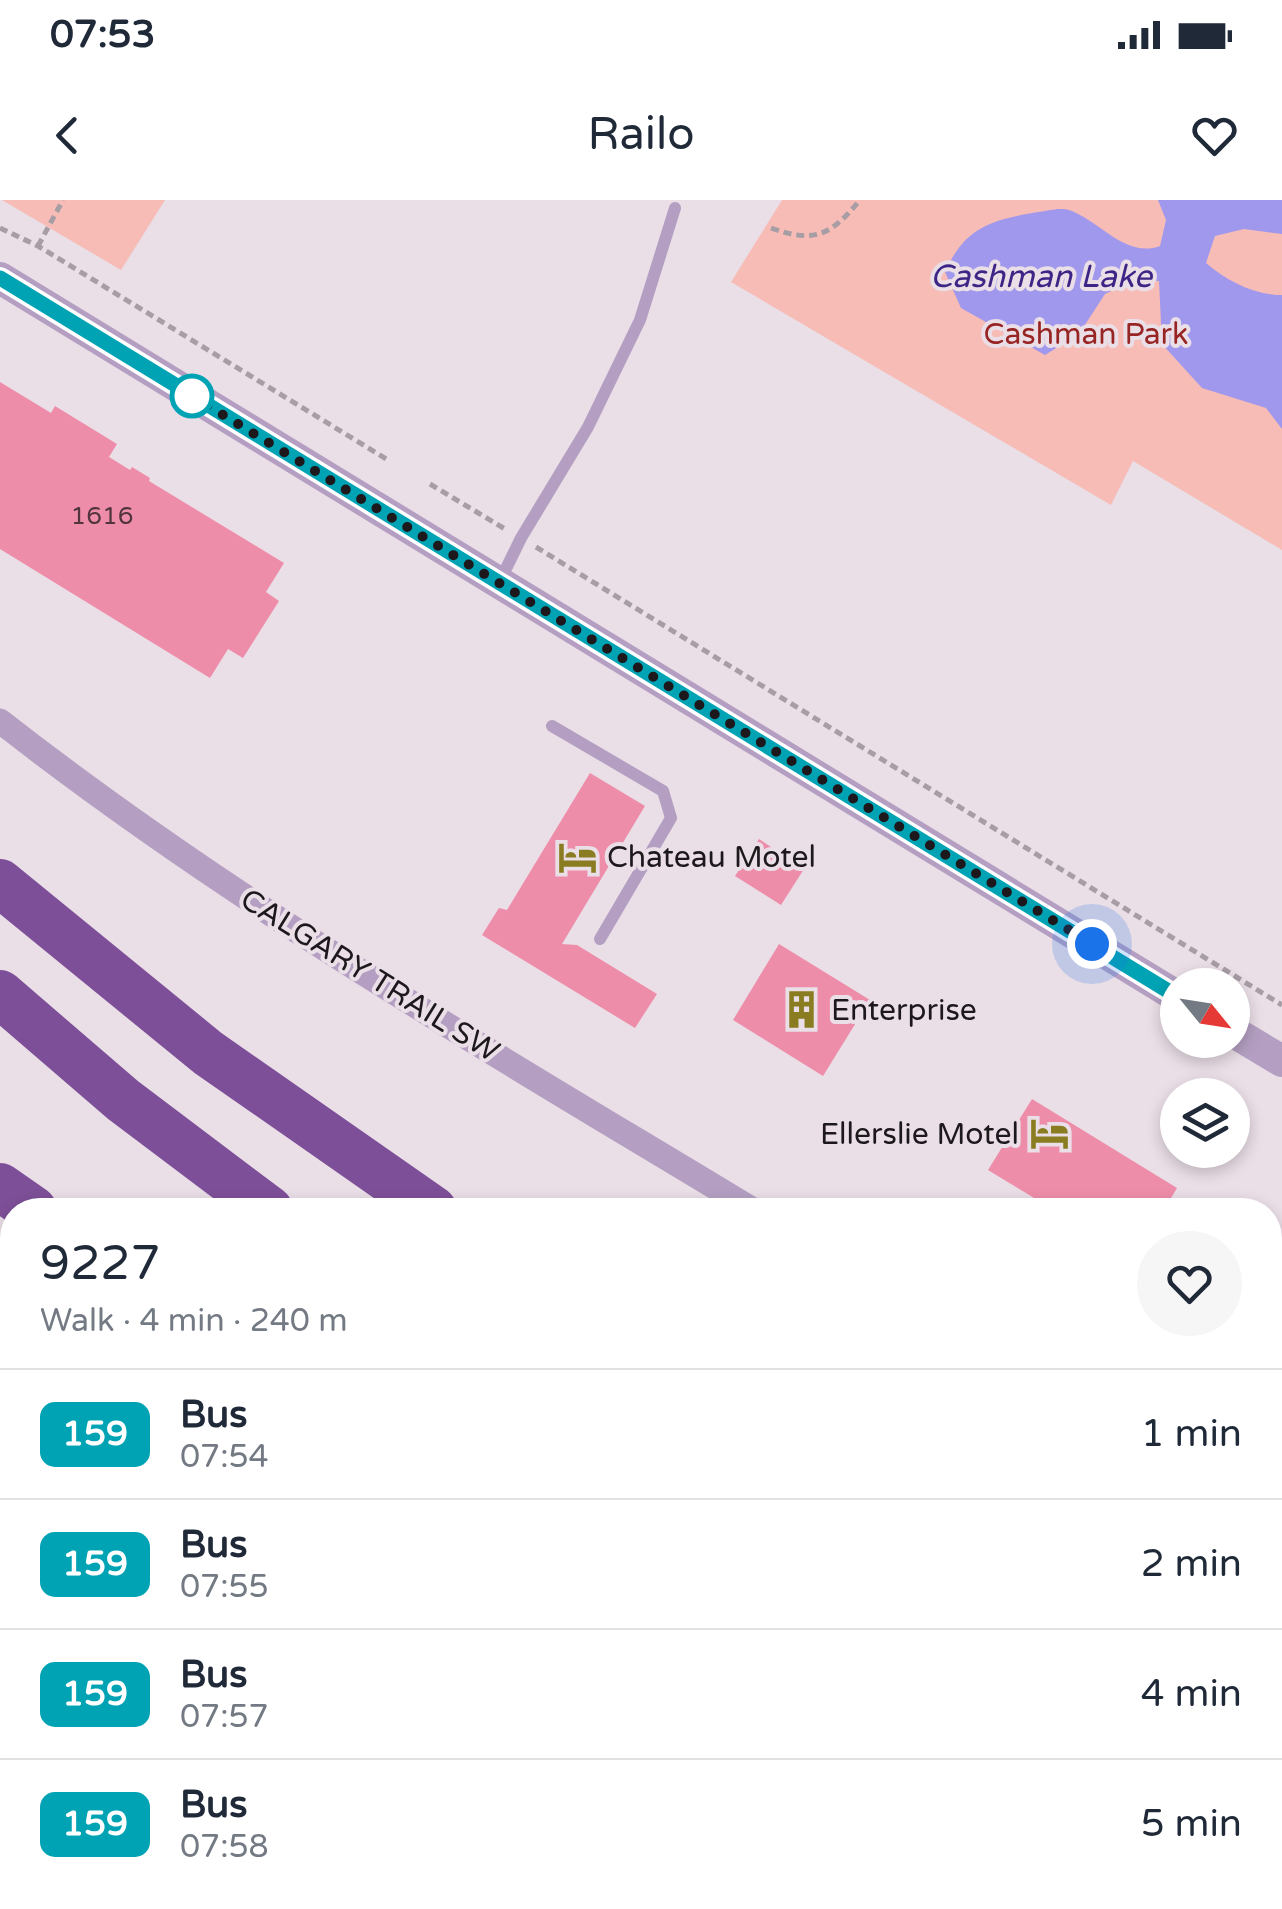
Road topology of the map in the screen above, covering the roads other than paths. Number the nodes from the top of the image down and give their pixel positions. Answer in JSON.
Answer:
{"nodes":[{"id":1,"x":675,"y":208,"type":"dead end"},
{"id":2,"x":0,"y":278,"type":"edge"},
{"id":3,"x":499,"y":583,"type":"junction"},
{"id":4,"x":0,"y":721,"type":"edge"},
{"id":5,"x":552,"y":726,"type":"dead end"},
{"id":6,"x":0,"y":883,"type":"edge"},
{"id":7,"x":600,"y":939,"type":"dead end"},
{"id":8,"x":1160,"y":986,"type":"edge"},
{"id":9,"x":0,"y":994,"type":"edge"},
{"id":10,"x":0,"y":1023,"type":"edge"},
{"id":11,"x":1250,"y":1042,"type":"edge"},
{"id":12,"x":1282,"y":1061,"type":"edge"},
{"id":13,"x":242,"y":1198,"type":"edge"},
{"id":14,"x":253,"y":1198,"type":"edge"},
{"id":15,"x":416,"y":1198,"type":"edge"},
{"id":16,"x":734,"y":1198,"type":"edge"}],
"edges":[{"from":1,"to":3,"type":"lane"},
{"from":2,"to":3,"type":"street"},
{"from":3,"to":8,"type":"street"},
{"from":4,"to":16,"type":"street","name":"CALGARY TRAIL SW"},
{"from":5,"to":7,"type":"lane"},
{"from":6,"to":15,"type":"highway"},
{"from":9,"to":14,"type":"highway"},
{"from":10,"to":13,"type":"highway"},
{"from":11,"to":12,"type":"street"}]}
